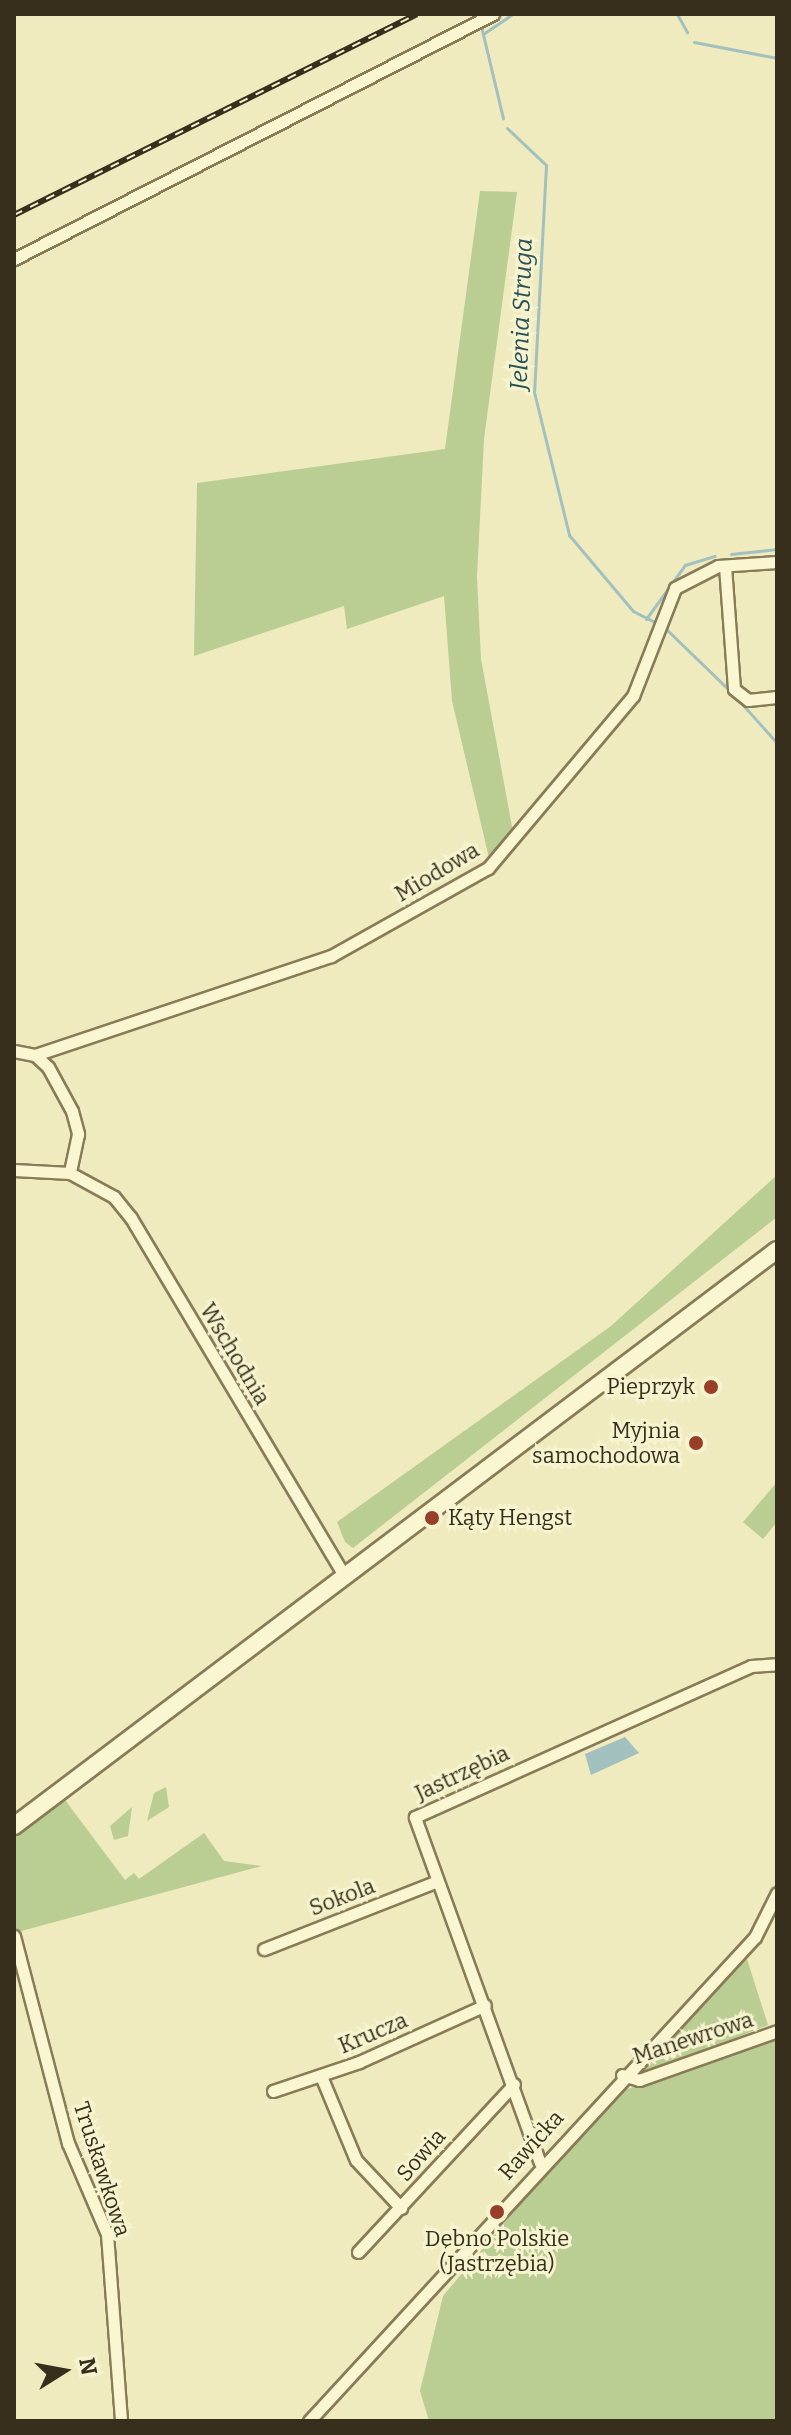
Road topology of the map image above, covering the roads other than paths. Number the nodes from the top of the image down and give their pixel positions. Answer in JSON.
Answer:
{"nodes":[{"id":1,"x":493,"y":14,"type":"edge"},
{"id":2,"x":14,"y":259,"type":"edge"},
{"id":3,"x":777,"y":562,"type":"edge"},
{"id":4,"x":725,"y":566,"type":"junction"},
{"id":5,"x":777,"y":697,"type":"edge"},
{"id":6,"x":14,"y":1051,"type":"edge"},
{"id":7,"x":35,"y":1055,"type":"junction"},
{"id":8,"x":14,"y":1170,"type":"edge"},
{"id":9,"x":70,"y":1173,"type":"junction"},
{"id":10,"x":777,"y":1250,"type":"edge"},
{"id":11,"x":344,"y":1576,"type":"junction"},
{"id":12,"x":777,"y":1664,"type":"edge"},
{"id":13,"x":14,"y":1826,"type":"edge"},
{"id":14,"x":435,"y":1882,"type":"junction"},
{"id":15,"x":777,"y":1893,"type":"edge"},
{"id":16,"x":14,"y":1936,"type":"edge"},
{"id":17,"x":264,"y":1949,"type":"dead end"},
{"id":18,"x":485,"y":2005,"type":"junction"},
{"id":19,"x":777,"y":2031,"type":"edge"},
{"id":20,"x":622,"y":2075,"type":"junction"},
{"id":21,"x":321,"y":2076,"type":"junction"},
{"id":22,"x":514,"y":2084,"type":"junction"},
{"id":23,"x":273,"y":2091,"type":"dead end"},
{"id":24,"x":540,"y":2163,"type":"junction"},
{"id":25,"x":401,"y":2208,"type":"junction"},
{"id":26,"x":358,"y":2252,"type":"dead end"},
{"id":27,"x":121,"y":2421,"type":"edge"},
{"id":28,"x":309,"y":2421,"type":"edge"}],
"edges":[{"from":1,"to":2,"type":"street"},
{"from":3,"to":4,"type":"street","name":"Miodowa"},
{"from":4,"to":5,"type":"street"},
{"from":4,"to":7,"type":"street","name":"Miodowa"},
{"from":6,"to":7,"type":"street"},
{"from":7,"to":9,"type":"street"},
{"from":8,"to":9,"type":"street"},
{"from":9,"to":11,"type":"street","name":"Wschodnia"},
{"from":10,"to":11,"type":"main road"},
{"from":11,"to":13,"type":"main road"},
{"from":12,"to":14,"type":"street","name":"Jastrzębia"},
{"from":14,"to":17,"type":"street","name":"Sokola"},
{"from":14,"to":18,"type":"street","name":"Jastrzębia"},
{"from":15,"to":20,"type":"street","name":"Rawicka"},
{"from":16,"to":27,"type":"street","name":"Truskawkowa"},
{"from":18,"to":21,"type":"street","name":"Krucza"},
{"from":18,"to":22,"type":"street","name":"Jastrzębia"},
{"from":19,"to":20,"type":"street","name":"Manewrowa"},
{"from":20,"to":24,"type":"street","name":"Rawicka"},
{"from":21,"to":23,"type":"street","name":"Krucza"},
{"from":21,"to":25,"type":"street"},
{"from":22,"to":24,"type":"street","name":"Jastrzębia"},
{"from":22,"to":25,"type":"street","name":"Sowia"},
{"from":24,"to":28,"type":"street","name":"Rawicka"},
{"from":25,"to":26,"type":"street","name":"Sowia"}]}
